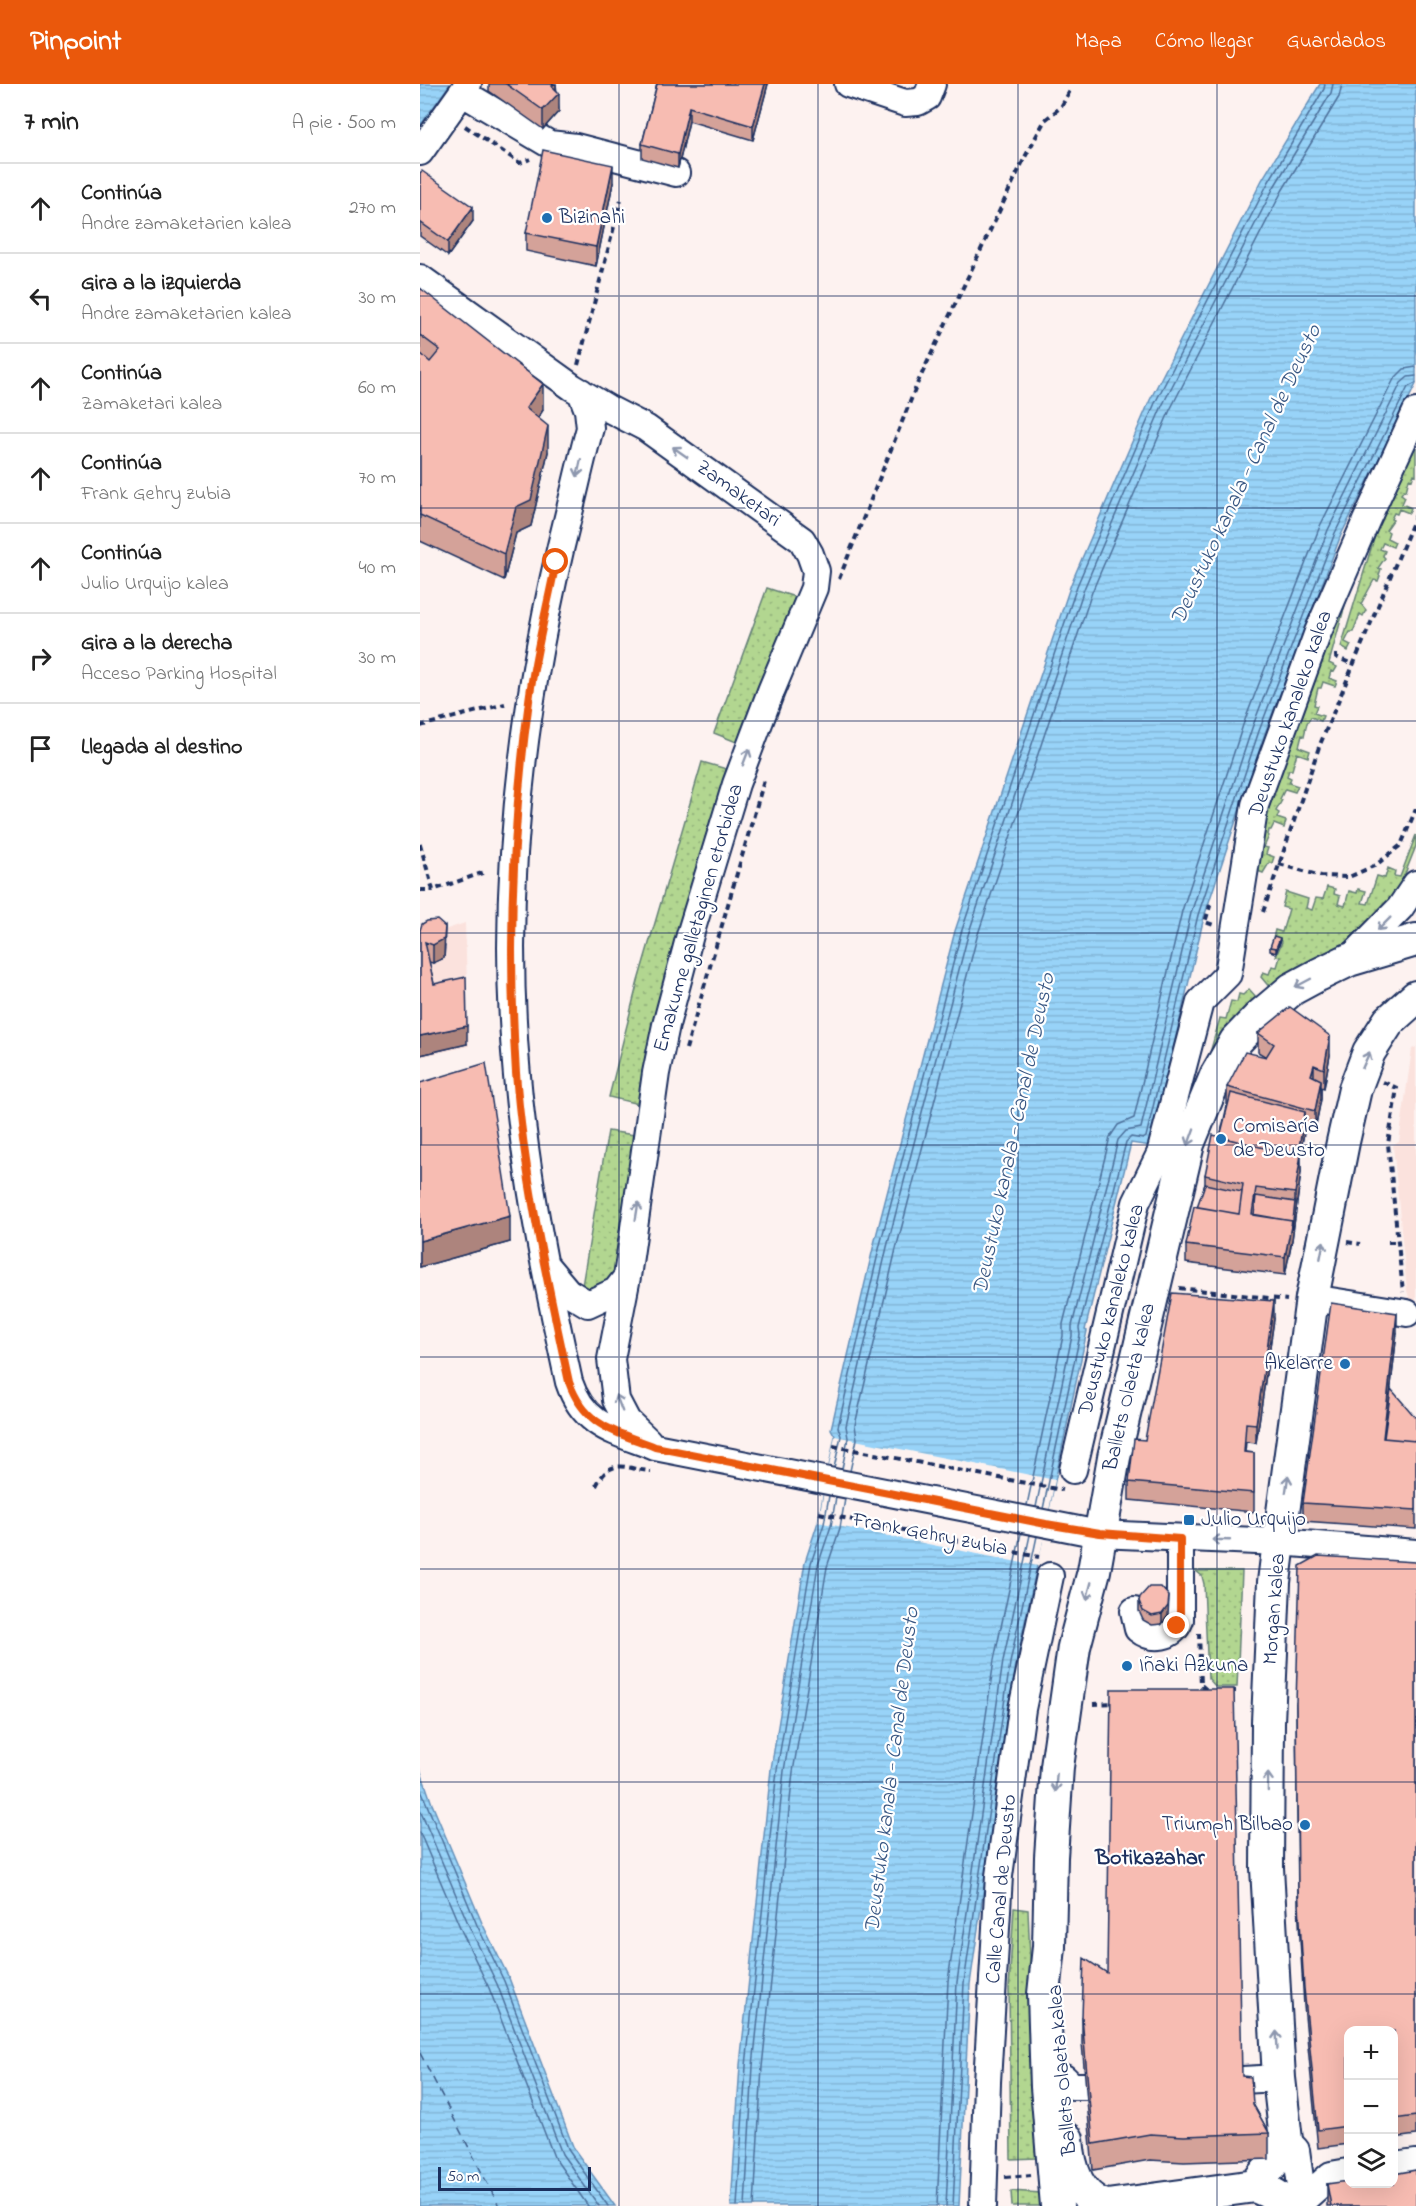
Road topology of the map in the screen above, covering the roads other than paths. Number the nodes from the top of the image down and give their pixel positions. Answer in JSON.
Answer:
{"nodes":[{"id":1,"x":849,"y":84,"type":"edge"},
{"id":2,"x":932,"y":84,"type":"edge"},
{"id":3,"x":465,"y":88,"type":"edge"},
{"id":4,"x":420,"y":152,"type":"edge"},
{"id":5,"x":676,"y":173,"type":"dead end"},
{"id":6,"x":420,"y":278,"type":"edge"},
{"id":7,"x":576,"y":389,"type":"junction"},
{"id":8,"x":1416,"y":412,"type":"edge"},
{"id":9,"x":590,"y":428,"type":"junction"},
{"id":10,"x":646,"y":428,"type":"junction"},
{"id":11,"x":826,"y":579,"type":"joint"},
{"id":12,"x":1416,"y":884,"type":"edge"},
{"id":13,"x":1416,"y":940,"type":"edge"},
{"id":14,"x":1349,"y":960,"type":"junction"},
{"id":15,"x":1416,"y":997,"type":"edge"},
{"id":16,"x":543,"y":1262,"type":"junction"},
{"id":17,"x":627,"y":1277,"type":"junction"},
{"id":18,"x":1303,"y":1299,"type":"junction"},
{"id":19,"x":1407,"y":1313,"type":"road end"},
{"id":20,"x":658,"y":1447,"type":"junction"},
{"id":21,"x":1073,"y":1470,"type":"dead end"},
{"id":22,"x":1100,"y":1533,"type":"junction"},
{"id":23,"x":1180,"y":1539,"type":"junction"},
{"id":24,"x":1279,"y":1542,"type":"junction"},
{"id":25,"x":1416,"y":1553,"type":"edge"},
{"id":26,"x":1045,"y":1566,"type":"road end"},
{"id":27,"x":1134,"y":1611,"type":"dead end"},
{"id":28,"x":1049,"y":1954,"type":"junction"},
{"id":29,"x":1279,"y":2078,"type":"junction"},
{"id":30,"x":1242,"y":2080,"type":"edge"},
{"id":31,"x":1291,"y":2145,"type":"junction"},
{"id":32,"x":1416,"y":2163,"type":"edge"},
{"id":33,"x":1398,"y":2165,"type":"edge"},
{"id":34,"x":1340,"y":2174,"type":"edge"},
{"id":35,"x":1255,"y":2186,"type":"junction"},
{"id":36,"x":1298,"y":2204,"type":"edge"},
{"id":37,"x":983,"y":2206,"type":"edge"},
{"id":38,"x":1057,"y":2206,"type":"edge"},
{"id":39,"x":1106,"y":2206,"type":"edge"}],
"edges":[{"from":1,"to":2,"type":"street"},
{"from":3,"to":4,"type":"street"},
{"from":3,"to":5,"type":"street"},
{"from":6,"to":7,"type":"street","name":"Zamaketari"},
{"from":7,"to":9,"type":"street"},
{"from":7,"to":10,"type":"street","name":"Zamaketari"},
{"from":8,"to":21,"type":"street","name":"Deustuko kanaleko kalea"},
{"from":9,"to":10,"type":"street","name":"Zamaketari"},
{"from":9,"to":16,"type":"street","name":"Frank Gehry zubia","one_way":true},
{"from":11,"to":10,"type":"street","name":"Zamaketari","one_way":true},
{"from":17,"to":11,"type":"street","name":"Emakume galletaginen etorbidea","one_way":true},
{"from":12,"to":14,"type":"street","one_way":true},
{"from":13,"to":14,"type":"main road","name":"Ballets Olaeta kalea"},
{"from":14,"to":22,"type":"main road","name":"Ballets Olaeta kalea","one_way":true},
{"from":18,"to":15,"type":"main road","name":"Morgan kalea","one_way":true},
{"from":16,"to":17,"type":"street"},
{"from":16,"to":20,"type":"street","name":"Frank Gehry zubia"},
{"from":20,"to":17,"type":"street","name":"Emakume galletaginen etorbidea","one_way":true},
{"from":18,"to":19,"type":"street"},
{"from":24,"to":18,"type":"main road","name":"Morgan kalea","one_way":true},
{"from":20,"to":22,"type":"street","name":"Frank Gehry zubia"},
{"from":22,"to":23,"type":"street","name":"Frank Gehry zubia"},
{"from":22,"to":28,"type":"main road","name":"Ballets Olaeta kalea","one_way":true},
{"from":24,"to":23,"type":"street","name":"Frank Gehry zubia","one_way":true},
{"from":23,"to":27,"type":"street"},
{"from":24,"to":25,"type":"street","name":"Frank Gehry zubia"},
{"from":29,"to":24,"type":"main road","name":"Morgan kalea","one_way":true},
{"from":26,"to":37,"type":"street","name":"Calle Canal de Deusto"},
{"from":28,"to":38,"type":"main road","name":"Ballets Olaeta kalea"},
{"from":28,"to":39,"type":"main road","name":"Ballets Olaeta kalea"},
{"from":29,"to":30,"type":"street"},
{"from":29,"to":31,"type":"main road","name":"Morgan kalea"},
{"from":31,"to":34,"type":"street"},
{"from":31,"to":35,"type":"main road"},
{"from":31,"to":36,"type":"street","name":"Morgan kalea"},
{"from":32,"to":33,"type":"street"},
{"from":34,"to":36,"type":"street"},
{"from":35,"to":36,"type":"main road"},
{"from":35,"to":39,"type":"main road"}]}
